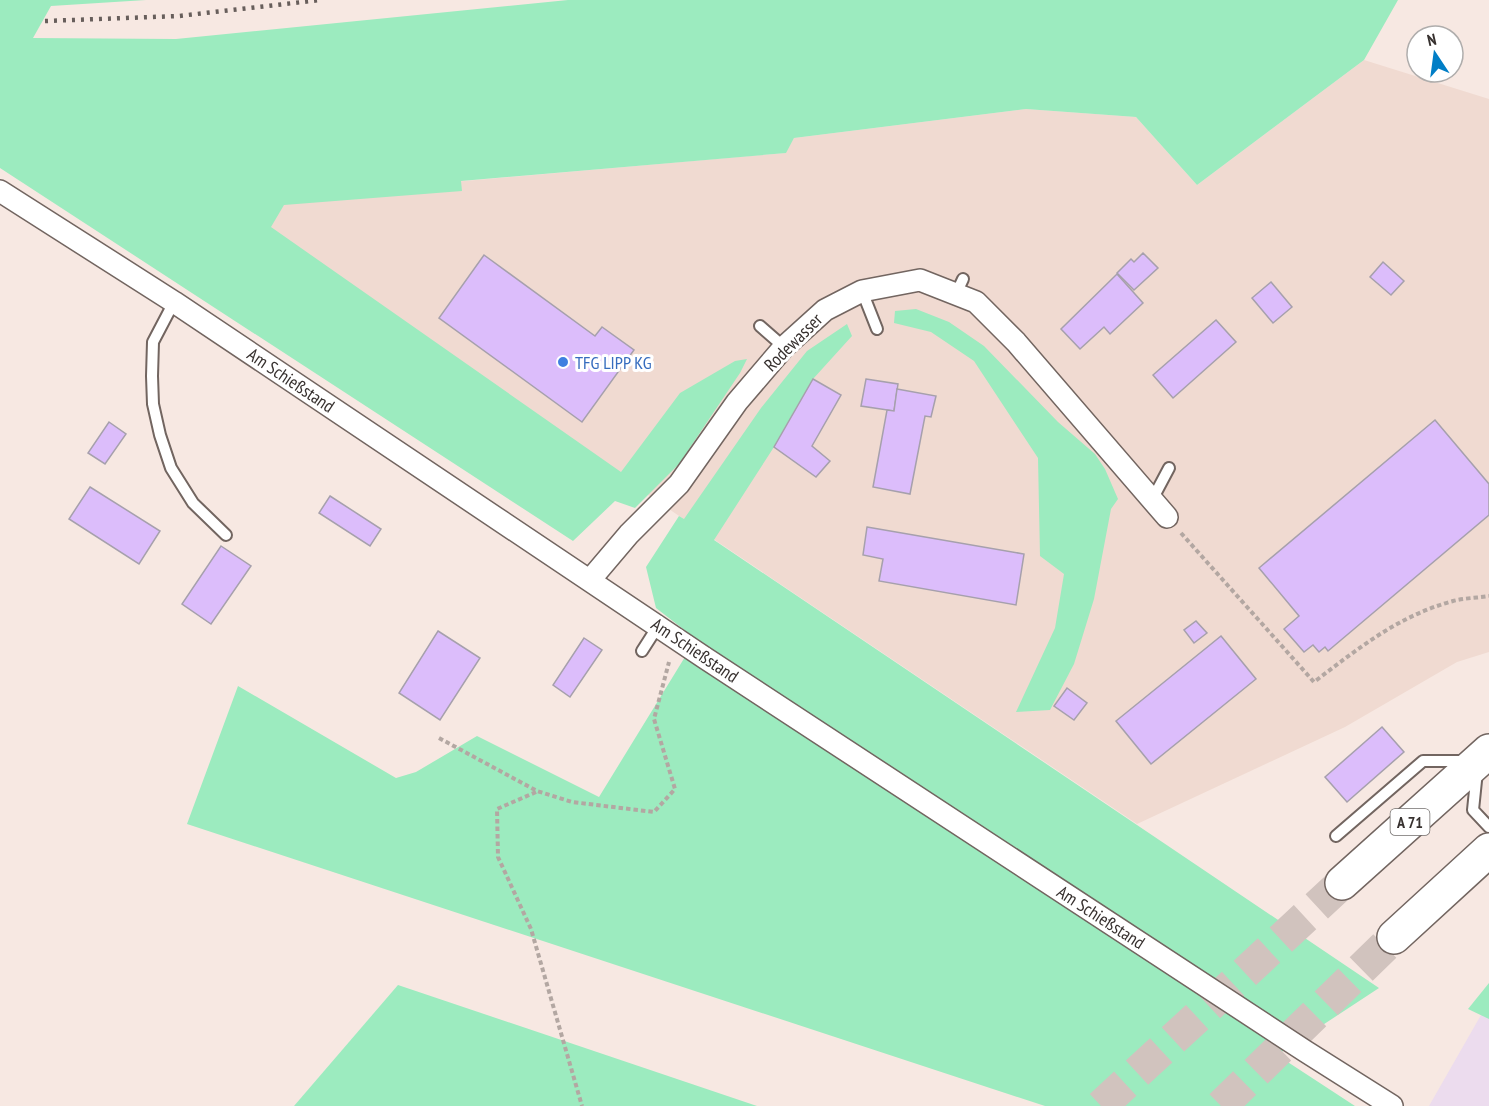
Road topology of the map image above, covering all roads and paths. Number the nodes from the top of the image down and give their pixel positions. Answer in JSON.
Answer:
{"nodes":[{"id":1,"x":0,"y":191,"type":"edge"},
{"id":2,"x":862,"y":291,"type":"junction"},
{"id":3,"x":174,"y":302,"type":"junction"},
{"id":4,"x":760,"y":326,"type":"dead end"},
{"id":5,"x":877,"y":329,"type":"dead end"},
{"id":6,"x":784,"y":347,"type":"junction"},
{"id":7,"x":1169,"y":468,"type":"dead end"},
{"id":8,"x":1152,"y":500,"type":"junction"},
{"id":9,"x":1167,"y":517,"type":"joint"},
{"id":10,"x":226,"y":535,"type":"dead end"},
{"id":11,"x":590,"y":580,"type":"junction"},
{"id":12,"x":1489,"y":596,"type":"edge"},
{"id":13,"x":658,"y":626,"type":"junction"},
{"id":14,"x":675,"y":638,"type":"junction"},
{"id":15,"x":642,"y":651,"type":"dead end"},
{"id":16,"x":439,"y":738,"type":"dead end"},
{"id":17,"x":1484,"y":756,"type":"edge"},
{"id":18,"x":537,"y":791,"type":"junction"},
{"id":19,"x":1489,"y":827,"type":"edge"},
{"id":20,"x":1336,"y":836,"type":"dead end"},
{"id":21,"x":1489,"y":850,"type":"edge"},
{"id":22,"x":1341,"y":883,"type":"tunnel mouth"},
{"id":23,"x":1394,"y":937,"type":"tunnel mouth"},
{"id":24,"x":582,"y":1106,"type":"edge"},
{"id":25,"x":1392,"y":1106,"type":"edge"}],
"edges":[{"from":1,"to":3,"type":"street","name":"Am Schießstand"},
{"from":2,"to":5,"type":"lane"},
{"from":2,"to":6,"type":"street","name":"Rodewasser"},
{"from":2,"to":8,"type":"street","name":"Rodewasser"},
{"from":3,"to":10,"type":"lane"},
{"from":3,"to":11,"type":"street","name":"Am Schießstand"},
{"from":4,"to":6,"type":"lane"},
{"from":6,"to":11,"type":"street","name":"Rodewasser"},
{"from":7,"to":8,"type":"lane"},
{"from":8,"to":9,"type":"street","name":"Rodewasser"},
{"from":9,"to":12,"type":"path"},
{"from":11,"to":13,"type":"street","name":"Am Schießstand"},
{"from":13,"to":14,"type":"street","name":"Am Schießstand"},
{"from":13,"to":15,"type":"lane"},
{"from":14,"to":18,"type":"path"},
{"from":14,"to":25,"type":"street","name":"Am Schießstand"},
{"from":16,"to":18,"type":"path"},
{"from":17,"to":19,"type":"lane"},
{"from":17,"to":20,"type":"lane"},
{"from":17,"to":22,"type":"highway","number":"A 71"},
{"from":18,"to":24,"type":"path"},
{"from":21,"to":23,"type":"highway"}]}
